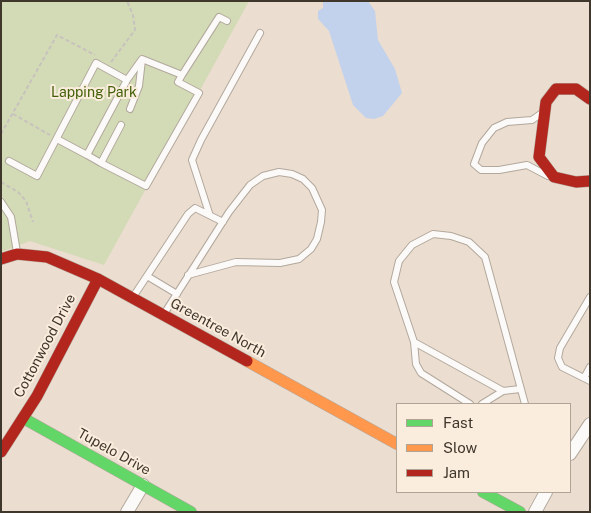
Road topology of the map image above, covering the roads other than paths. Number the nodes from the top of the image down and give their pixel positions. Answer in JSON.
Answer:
{"nodes":[{"id":1,"x":227,"y":21,"type":"dead end"},
{"id":2,"x":260,"y":34,"type":"dead end"},
{"id":3,"x":142,"y":59,"type":"junction"},
{"id":4,"x":182,"y":74,"type":"junction"},
{"id":5,"x":127,"y":80,"type":"junction"},
{"id":6,"x":590,"y":99,"type":"edge"},
{"id":7,"x":130,"y":108,"type":"dead end"},
{"id":8,"x":545,"y":111,"type":"junction"},
{"id":9,"x":121,"y":125,"type":"dead end"},
{"id":10,"x":57,"y":139,"type":"junction"},
{"id":11,"x":87,"y":155,"type":"junction"},
{"id":12,"x":9,"y":161,"type":"dead end"},
{"id":13,"x":100,"y":163,"type":"junction"},
{"id":14,"x":554,"y":177,"type":"junction"},
{"id":15,"x":590,"y":181,"type":"edge"},
{"id":16,"x":1,"y":202,"type":"edge"},
{"id":17,"x":208,"y":213,"type":"junction"},
{"id":18,"x":222,"y":222,"type":"junction"},
{"id":19,"x":18,"y":254,"type":"junction"},
{"id":20,"x":1,"y":259,"type":"edge"},
{"id":21,"x":188,"y":275,"type":"junction"},
{"id":22,"x":147,"y":276,"type":"junction"},
{"id":23,"x":98,"y":279,"type":"junction"},
{"id":24,"x":176,"y":294,"type":"junction"},
{"id":25,"x":590,"y":297,"type":"edge"},
{"id":26,"x":133,"y":298,"type":"junction"},
{"id":27,"x":163,"y":315,"type":"junction"},
{"id":28,"x":414,"y":342,"type":"junction"},
{"id":29,"x":590,"y":367,"type":"edge"},
{"id":30,"x":587,"y":379,"type":"edge"},
{"id":31,"x":503,"y":390,"type":"junction"},
{"id":32,"x":520,"y":390,"type":"junction"},
{"id":33,"x":468,"y":403,"type":"edge"},
{"id":34,"x":484,"y":403,"type":"edge"},
{"id":35,"x":525,"y":403,"type":"edge"},
{"id":36,"x":23,"y":418,"type":"junction"},
{"id":37,"x":590,"y":424,"type":"edge"},
{"id":38,"x":396,"y":443,"type":"edge"},
{"id":39,"x":1,"y":452,"type":"edge"},
{"id":40,"x":571,"y":452,"type":"edge"},
{"id":41,"x":143,"y":485,"type":"junction"},
{"id":42,"x":485,"y":493,"type":"edge"},
{"id":43,"x":545,"y":493,"type":"edge"},
{"id":44,"x":127,"y":512,"type":"edge"},
{"id":45,"x":191,"y":512,"type":"edge"},
{"id":46,"x":520,"y":512,"type":"edge"},
{"id":47,"x":535,"y":512,"type":"edge"}],
"edges":[{"from":1,"to":4,"type":"lane"},
{"from":2,"to":17,"type":"lane"},
{"from":3,"to":4,"type":"lane"},
{"from":3,"to":5,"type":"lane"},
{"from":3,"to":7,"type":"lane"},
{"from":4,"to":13,"type":"lane"},
{"from":5,"to":10,"type":"lane"},
{"from":5,"to":11,"type":"lane"},
{"from":6,"to":8,"type":"street"},
{"from":8,"to":14,"type":"street"},
{"from":8,"to":14,"type":"lane"},
{"from":9,"to":13,"type":"lane"},
{"from":10,"to":11,"type":"lane"},
{"from":10,"to":12,"type":"lane"},
{"from":11,"to":13,"type":"lane"},
{"from":14,"to":15,"type":"street"},
{"from":16,"to":19,"type":"lane"},
{"from":17,"to":18,"type":"lane"},
{"from":17,"to":22,"type":"lane"},
{"from":18,"to":21,"type":"lane"},
{"from":18,"to":21,"type":"lane"},
{"from":19,"to":20,"type":"street"},
{"from":19,"to":23,"type":"street","name":"Greentree North"},
{"from":21,"to":24,"type":"lane"},
{"from":22,"to":24,"type":"lane"},
{"from":22,"to":26,"type":"lane"},
{"from":23,"to":26,"type":"street","name":"Greentree North"},
{"from":23,"to":36,"type":"street","name":"Cottonwood Drive"},
{"from":24,"to":27,"type":"lane"},
{"from":25,"to":30,"type":"lane"},
{"from":26,"to":27,"type":"street","name":"Greentree North"},
{"from":27,"to":38,"type":"street","name":"Greentree North"},
{"from":28,"to":31,"type":"lane"},
{"from":28,"to":32,"type":"lane"},
{"from":28,"to":33,"type":"lane"},
{"from":29,"to":30,"type":"lane"},
{"from":31,"to":32,"type":"lane"},
{"from":31,"to":34,"type":"lane"},
{"from":32,"to":35,"type":"lane"},
{"from":36,"to":39,"type":"street","name":"Cottonwood Drive"},
{"from":36,"to":41,"type":"street","name":"Tupelo Drive"},
{"from":37,"to":40,"type":"street"},
{"from":41,"to":44,"type":"street"},
{"from":41,"to":45,"type":"street","name":"Tupelo Drive"},
{"from":42,"to":46,"type":"street"},
{"from":43,"to":47,"type":"street"}]}
